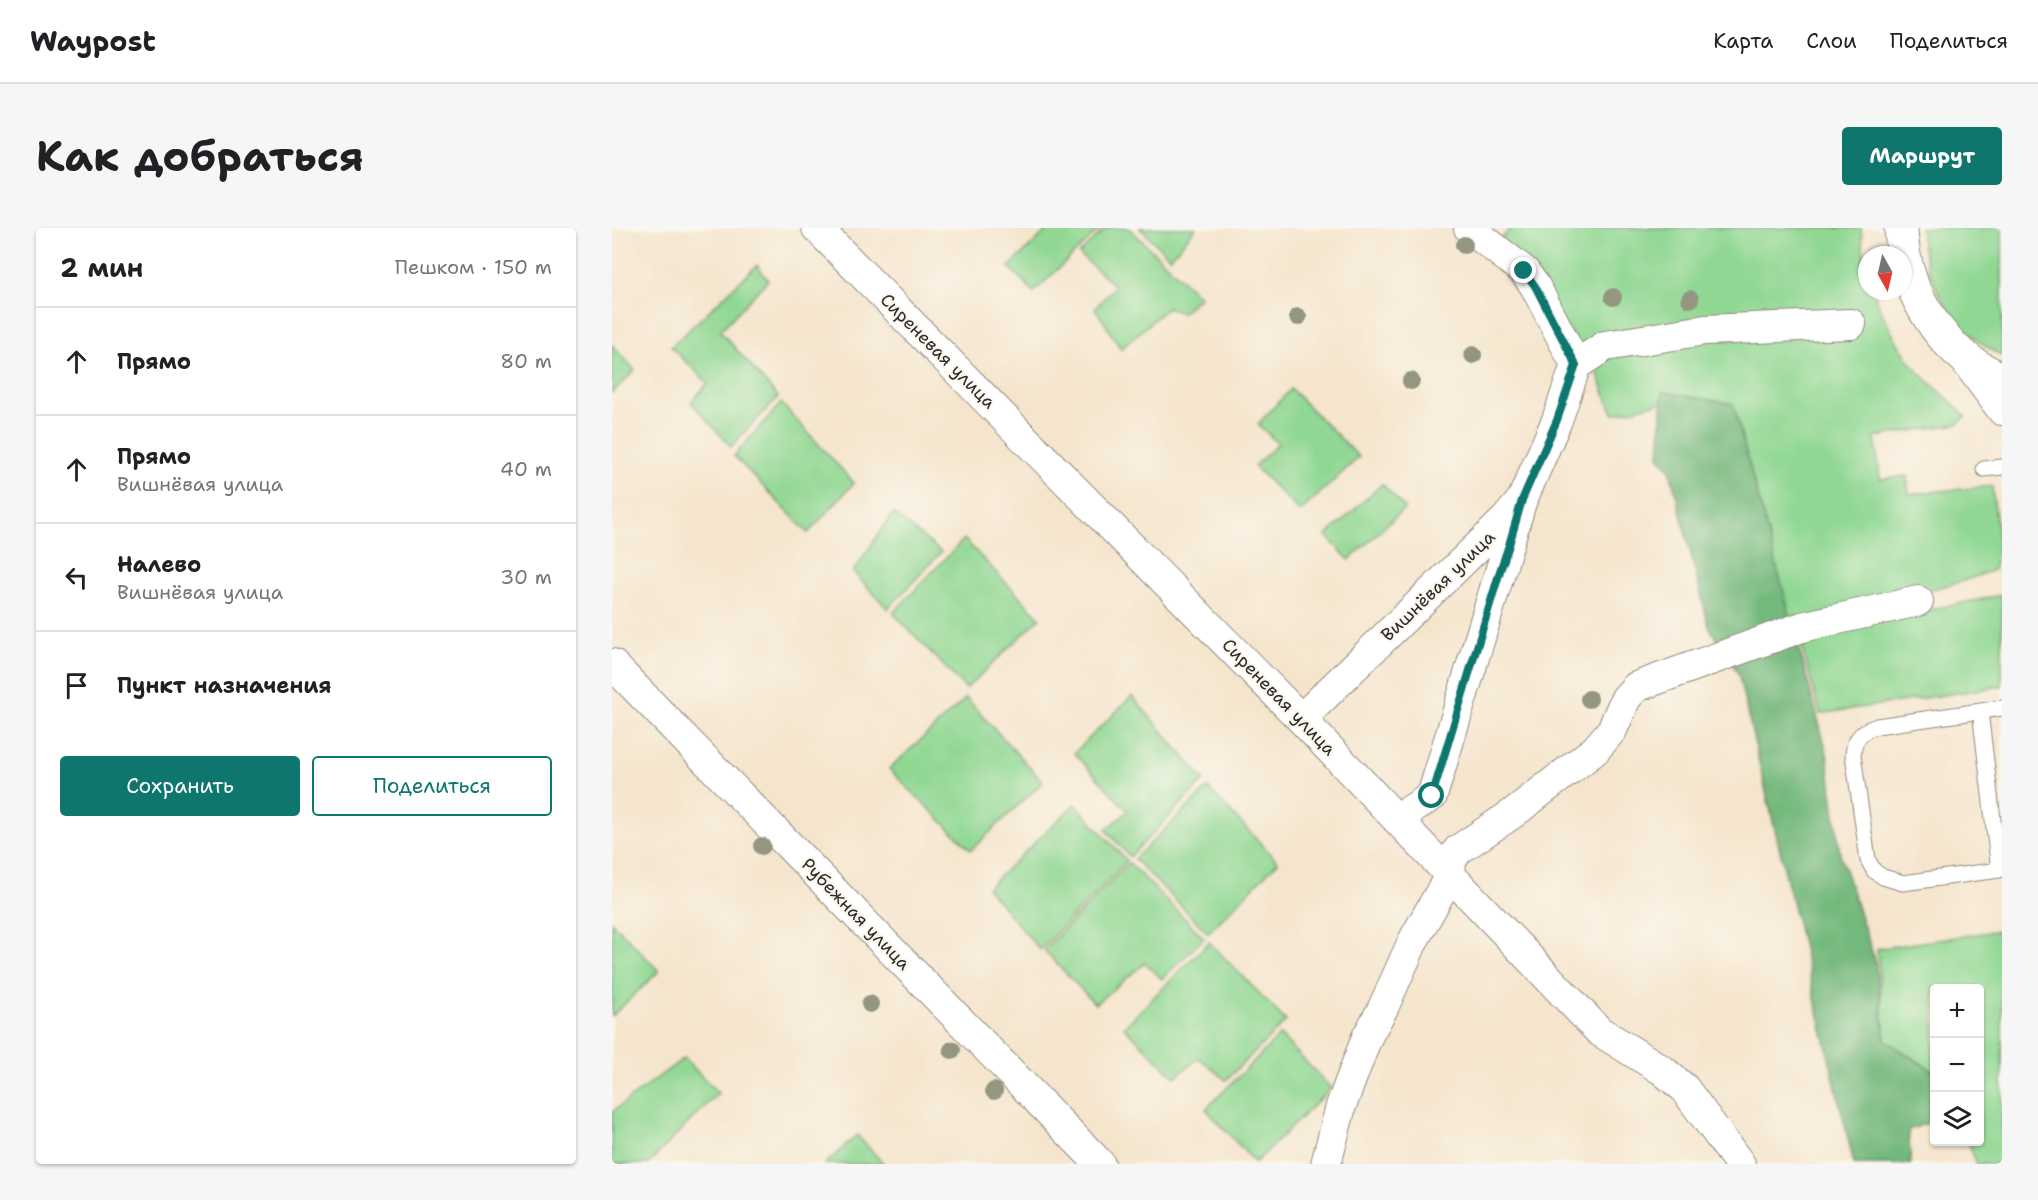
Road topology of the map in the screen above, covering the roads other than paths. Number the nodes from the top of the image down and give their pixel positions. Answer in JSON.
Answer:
{"nodes":[{"id":1,"x":817,"y":228,"type":"edge"},
{"id":2,"x":1469,"y":228,"type":"edge"},
{"id":3,"x":1900,"y":228,"type":"edge"},
{"id":4,"x":1851,"y":324,"type":"dead end"},
{"id":5,"x":1959,"y":352,"type":"junction"},
{"id":6,"x":1576,"y":365,"type":"junction"},
{"id":7,"x":2002,"y":379,"type":"edge"},
{"id":8,"x":2002,"y":411,"type":"edge"},
{"id":9,"x":2002,"y":467,"type":"edge"},
{"id":10,"x":1984,"y":470,"type":"dead end"},
{"id":11,"x":1522,"y":500,"type":"junction"},
{"id":12,"x":1918,"y":601,"type":"dead end"},
{"id":13,"x":612,"y":664,"type":"edge"},
{"id":14,"x":2002,"y":708,"type":"edge"},
{"id":15,"x":1980,"y":711,"type":"junction"},
{"id":16,"x":1301,"y":719,"type":"junction"},
{"id":17,"x":1397,"y":819,"type":"junction"},
{"id":18,"x":1450,"y":874,"type":"junction"},
{"id":19,"x":1100,"y":1164,"type":"edge"},
{"id":20,"x":1326,"y":1164,"type":"edge"},
{"id":21,"x":1740,"y":1164,"type":"edge"}],
"edges":[{"from":1,"to":16,"type":"street","name":"Сиреневая улица"},
{"from":2,"to":6,"type":"street"},
{"from":3,"to":5,"type":"street"},
{"from":4,"to":6,"type":"street"},
{"from":5,"to":7,"type":"street"},
{"from":5,"to":8,"type":"street"},
{"from":6,"to":11,"type":"street","name":"Вишнёвая улица"},
{"from":9,"to":10,"type":"lane"},
{"from":11,"to":16,"type":"street","name":"Вишнёвая улица"},
{"from":11,"to":17,"type":"street"},
{"from":12,"to":18,"type":"street"},
{"from":13,"to":19,"type":"street","name":"Рубежная улица"},
{"from":14,"to":15,"type":"lane"},
{"from":15,"to":15,"type":"lane"},
{"from":16,"to":17,"type":"street","name":"Сиреневая улица"},
{"from":17,"to":18,"type":"street","name":"Сиреневая улица"},
{"from":18,"to":20,"type":"street"},
{"from":18,"to":21,"type":"street","name":"Сиреневая улица"}]}
